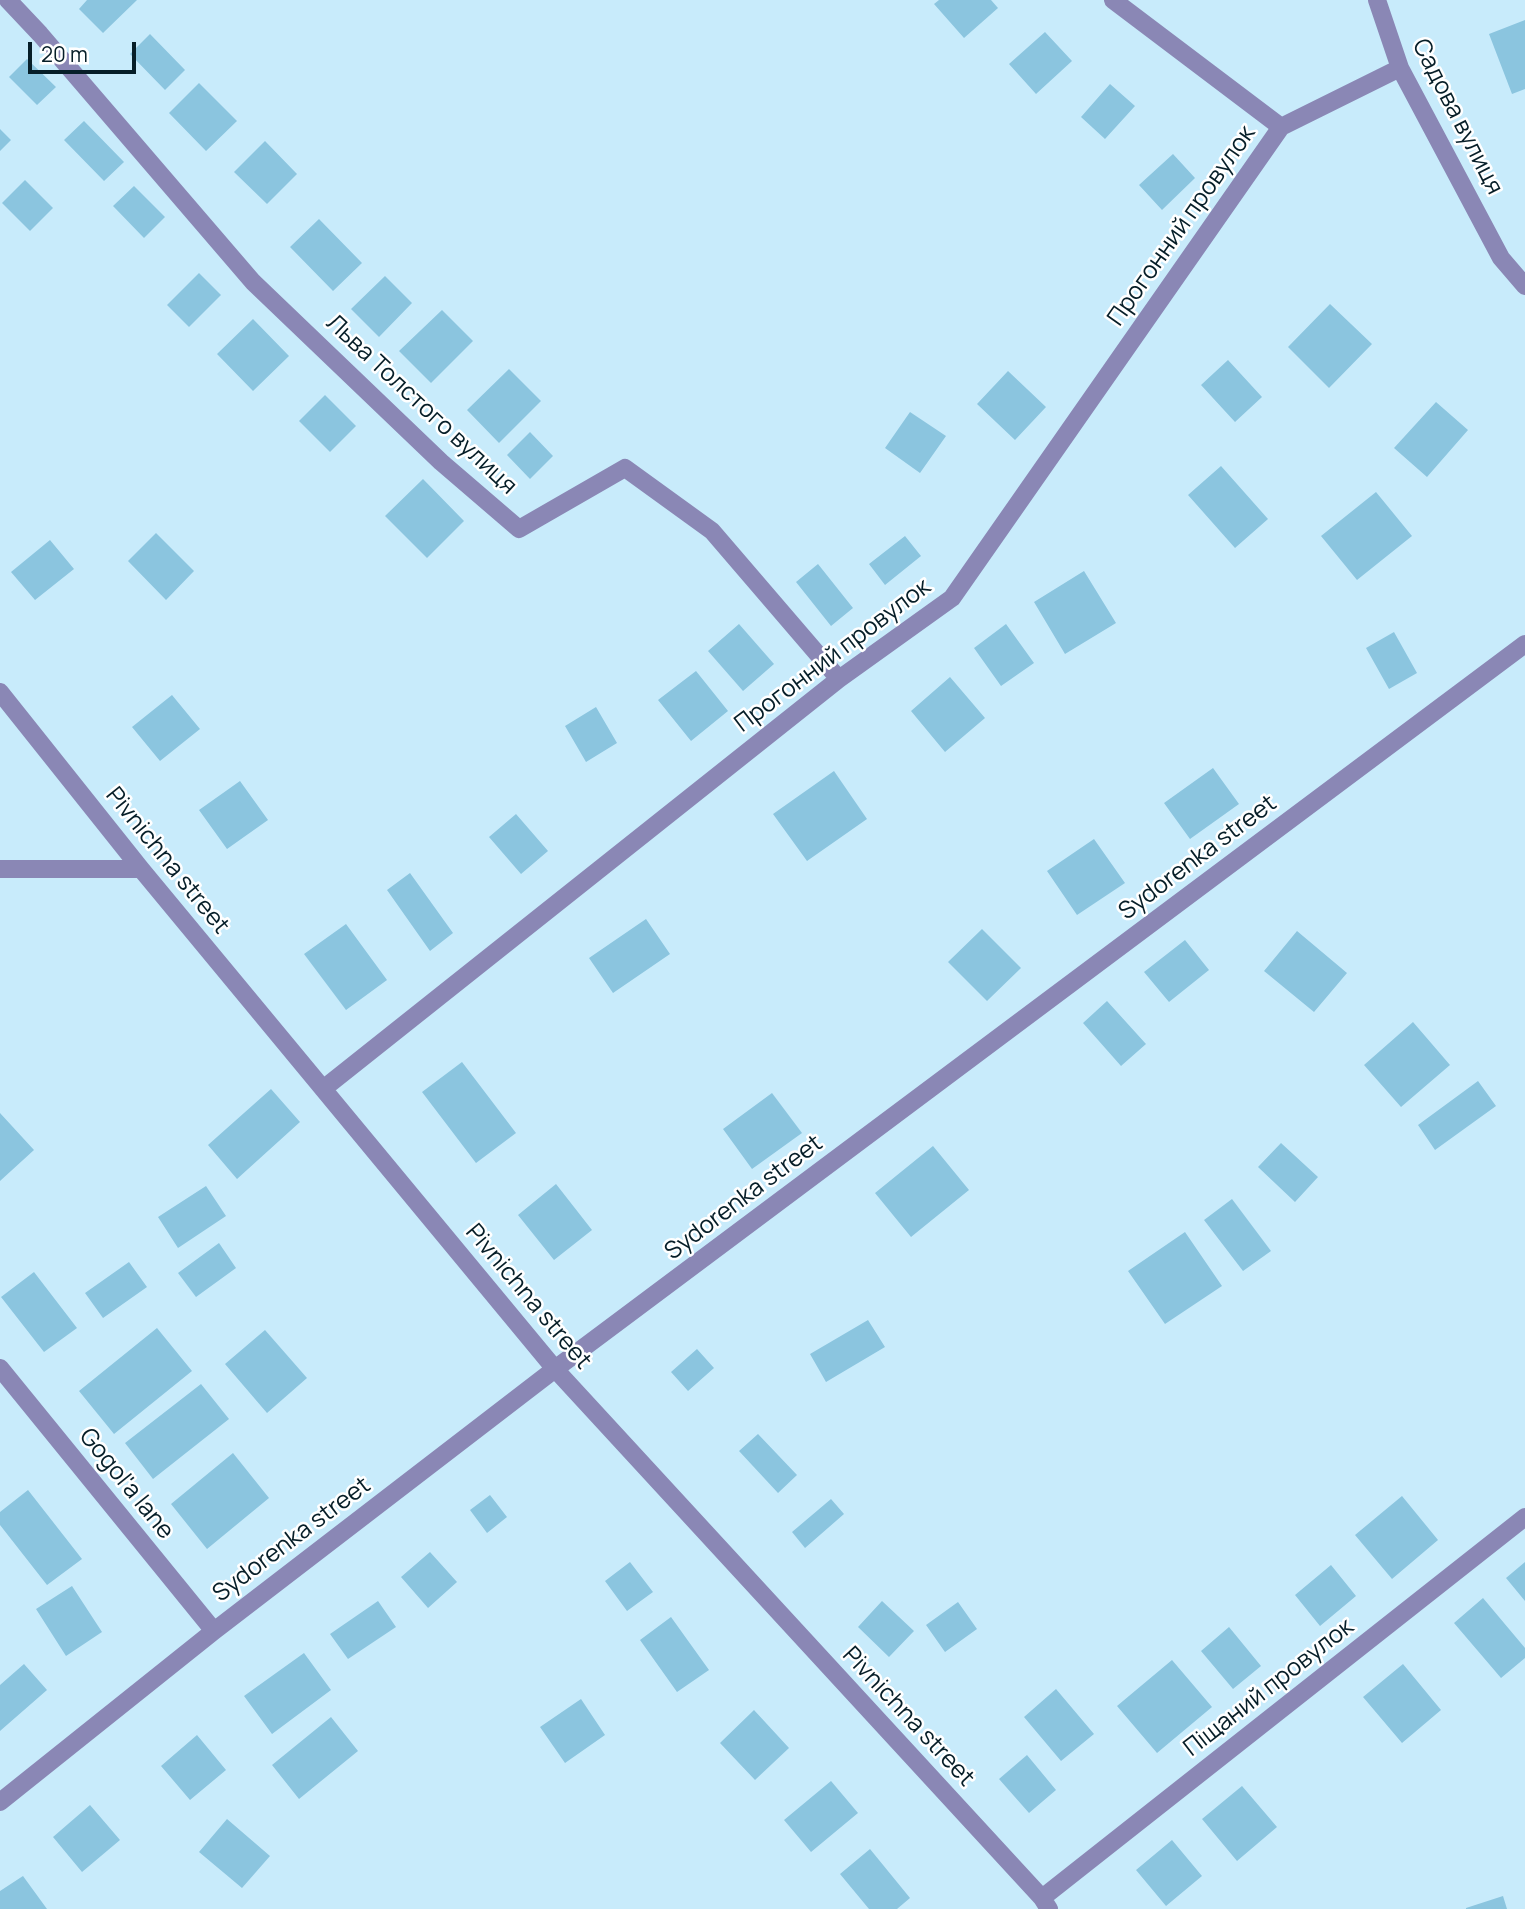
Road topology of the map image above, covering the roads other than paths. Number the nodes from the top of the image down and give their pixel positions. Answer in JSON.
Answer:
{"nodes":[{"id":1,"x":8,"y":0,"type":"edge"},
{"id":2,"x":1113,"y":0,"type":"edge"},
{"id":3,"x":1377,"y":0,"type":"edge"},
{"id":4,"x":1400,"y":68,"type":"junction"},
{"id":5,"x":1281,"y":128,"type":"junction"},
{"id":6,"x":1525,"y":286,"type":"edge"},
{"id":7,"x":1525,"y":644,"type":"edge"},
{"id":8,"x":839,"y":679,"type":"junction"},
{"id":9,"x":0,"y":692,"type":"edge"},
{"id":10,"x":0,"y":869,"type":"edge"},
{"id":11,"x":141,"y":869,"type":"junction"},
{"id":12,"x":323,"y":1089,"type":"junction"},
{"id":13,"x":0,"y":1368,"type":"edge"},
{"id":14,"x":555,"y":1369,"type":"junction"},
{"id":15,"x":1525,"y":1517,"type":"edge"},
{"id":16,"x":214,"y":1631,"type":"junction"},
{"id":17,"x":0,"y":1802,"type":"edge"},
{"id":18,"x":1046,"y":1904,"type":"edge"}],
"edges":[{"from":1,"to":8,"type":"street","name":"Льва Толстого вулиця"},
{"from":2,"to":5,"type":"street"},
{"from":3,"to":4,"type":"street","name":"Садова вулиця"},
{"from":4,"to":5,"type":"street","name":"Прогонний провулок"},
{"from":4,"to":6,"type":"street","name":"Садова вулиця"},
{"from":5,"to":8,"type":"street","name":"Прогонний провулок"},
{"from":7,"to":14,"type":"street","name":"Sydorenka street"},
{"from":8,"to":12,"type":"street","name":"Прогонний провулок"},
{"from":9,"to":11,"type":"street","name":"Pivnichna street"},
{"from":10,"to":11,"type":"street"},
{"from":11,"to":12,"type":"street","name":"Pivnichna street"},
{"from":12,"to":14,"type":"street","name":"Pivnichna street"},
{"from":13,"to":16,"type":"street","name":"Gogol'a lane"},
{"from":14,"to":16,"type":"street","name":"Sydorenka street"},
{"from":14,"to":18,"type":"street","name":"Pivnichna street"},
{"from":15,"to":18,"type":"street","name":"Піщаний провулок"},
{"from":16,"to":17,"type":"street","name":"Sydorenka street"}]}
